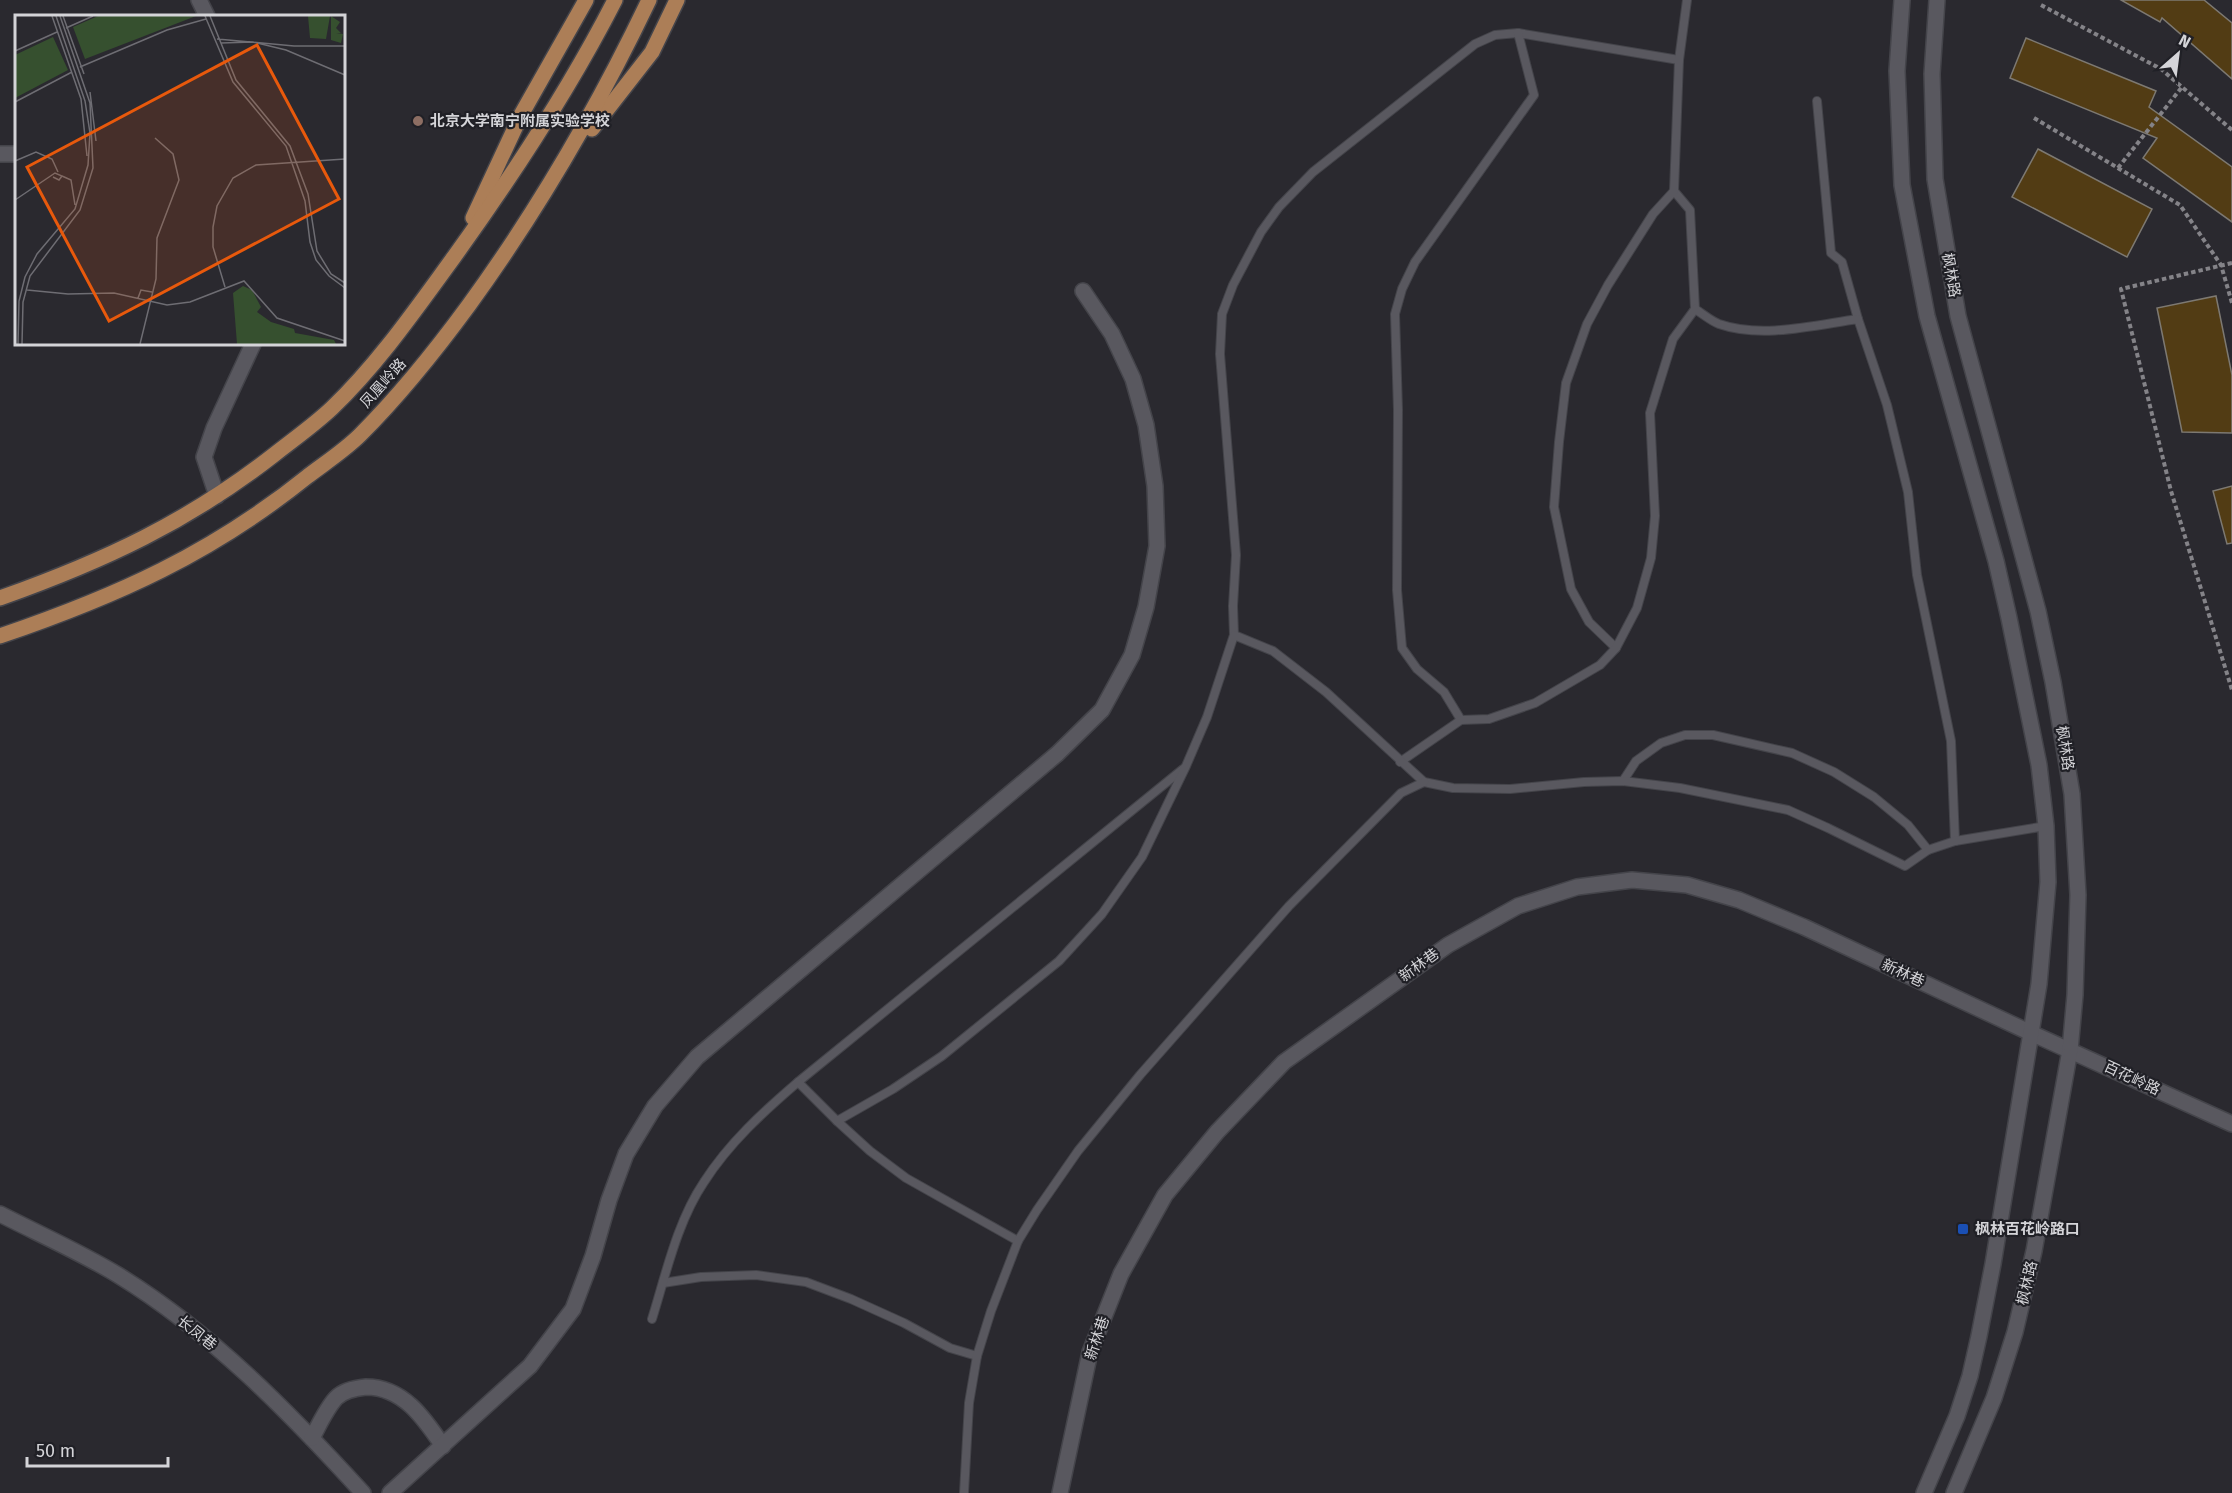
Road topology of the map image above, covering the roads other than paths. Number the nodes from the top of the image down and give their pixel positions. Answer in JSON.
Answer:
{"nodes":[{"id":1,"x":199,"y":0,"type":"edge"},
{"id":2,"x":586,"y":0,"type":"edge"},
{"id":3,"x":615,"y":0,"type":"edge"},
{"id":4,"x":649,"y":0,"type":"edge"},
{"id":5,"x":677,"y":0,"type":"edge"},
{"id":6,"x":1686,"y":0,"type":"edge"},
{"id":7,"x":1902,"y":0,"type":"edge"},
{"id":8,"x":1937,"y":0,"type":"edge"},
{"id":9,"x":206,"y":15,"type":"edge"},
{"id":10,"x":1518,"y":33,"type":"junction"},
{"id":11,"x":1679,"y":60,"type":"junction"},
{"id":12,"x":1817,"y":101,"type":"dead end"},
{"id":13,"x":562,"y":167,"type":"junction"},
{"id":14,"x":1674,"y":191,"type":"junction"},
{"id":15,"x":456,"y":254,"type":"junction"},
{"id":16,"x":1083,"y":291,"type":"dead end"},
{"id":17,"x":1695,"y":309,"type":"junction"},
{"id":18,"x":1858,"y":319,"type":"junction"},
{"id":19,"x":253,"y":345,"type":"edge"},
{"id":20,"x":217,"y":496,"type":"junction"},
{"id":21,"x":0,"y":598,"type":"edge"},
{"id":22,"x":1234,"y":635,"type":"junction"},
{"id":23,"x":0,"y":636,"type":"edge"},
{"id":24,"x":1616,"y":648,"type":"junction"},
{"id":25,"x":1461,"y":720,"type":"junction"},
{"id":26,"x":1401,"y":762,"type":"junction"},
{"id":27,"x":1186,"y":766,"type":"junction"},
{"id":28,"x":1623,"y":781,"type":"junction"},
{"id":29,"x":1424,"y":782,"type":"junction"},
{"id":30,"x":2046,"y":826,"type":"junction"},
{"id":31,"x":1955,"y":840,"type":"junction"},
{"id":32,"x":1928,"y":850,"type":"junction"},
{"id":33,"x":2031,"y":1033,"type":"junction"},
{"id":34,"x":2070,"y":1050,"type":"junction"},
{"id":35,"x":798,"y":1082,"type":"junction"},
{"id":36,"x":837,"y":1121,"type":"junction"},
{"id":37,"x":2232,"y":1124,"type":"edge"},
{"id":38,"x":0,"y":1214,"type":"edge"},
{"id":39,"x":1018,"y":1240,"type":"junction"},
{"id":40,"x":663,"y":1283,"type":"junction"},
{"id":41,"x":652,"y":1319,"type":"dead end"},
{"id":42,"x":977,"y":1356,"type":"junction"},
{"id":43,"x":312,"y":1438,"type":"junction"},
{"id":44,"x":443,"y":1446,"type":"junction"},
{"id":45,"x":363,"y":1493,"type":"edge"},
{"id":46,"x":390,"y":1493,"type":"edge"},
{"id":47,"x":964,"y":1493,"type":"edge"},
{"id":48,"x":1060,"y":1493,"type":"edge"},
{"id":49,"x":1924,"y":1493,"type":"edge"},
{"id":50,"x":1954,"y":1493,"type":"edge"}],
"edges":[{"from":1,"to":9,"type":"street"},
{"from":2,"to":15,"type":"main road"},
{"from":3,"to":15,"type":"main road","name":"凤凰岭路"},
{"from":4,"to":13,"type":"main road","name":"凤凰岭路"},
{"from":5,"to":13,"type":"main road"},
{"from":6,"to":11,"type":"lane"},
{"from":7,"to":30,"type":"street","name":"枫林路"},
{"from":8,"to":34,"type":"street","name":"枫林路"},
{"from":10,"to":11,"type":"lane"},
{"from":10,"to":22,"type":"lane"},
{"from":10,"to":25,"type":"lane"},
{"from":11,"to":14,"type":"lane"},
{"from":12,"to":18,"type":"lane"},
{"from":13,"to":23,"type":"main road","name":"凤凰岭路"},
{"from":14,"to":17,"type":"lane"},
{"from":14,"to":24,"type":"lane"},
{"from":15,"to":20,"type":"main road","name":"凤凰岭路"},
{"from":16,"to":44,"type":"street"},
{"from":17,"to":18,"type":"lane"},
{"from":17,"to":24,"type":"lane"},
{"from":18,"to":31,"type":"lane"},
{"from":19,"to":20,"type":"street"},
{"from":20,"to":21,"type":"main road","name":"凤凰岭路"},
{"from":22,"to":26,"type":"lane"},
{"from":22,"to":27,"type":"lane"},
{"from":24,"to":25,"type":"lane"},
{"from":25,"to":26,"type":"lane"},
{"from":26,"to":29,"type":"lane"},
{"from":27,"to":35,"type":"lane"},
{"from":27,"to":36,"type":"lane"},
{"from":28,"to":29,"type":"lane"},
{"from":28,"to":32,"type":"lane"},
{"from":28,"to":32,"type":"lane"},
{"from":29,"to":39,"type":"lane"},
{"from":30,"to":31,"type":"lane"},
{"from":30,"to":33,"type":"street","name":"枫林路"},
{"from":31,"to":32,"type":"lane"},
{"from":33,"to":34,"type":"street","name":"百花岭路"},
{"from":33,"to":48,"type":"street","name":"新林巷"},
{"from":33,"to":49,"type":"street","name":"枫林路"},
{"from":34,"to":37,"type":"street","name":"百花岭路"},
{"from":34,"to":50,"type":"street","name":"枫林路"},
{"from":35,"to":36,"type":"lane"},
{"from":35,"to":40,"type":"lane"},
{"from":36,"to":39,"type":"lane"},
{"from":38,"to":43,"type":"street","name":"长凤巷"},
{"from":39,"to":42,"type":"lane"},
{"from":40,"to":41,"type":"lane"},
{"from":40,"to":42,"type":"lane"},
{"from":42,"to":47,"type":"lane"},
{"from":43,"to":44,"type":"street"},
{"from":43,"to":45,"type":"street","name":"长凤巷"},
{"from":44,"to":46,"type":"street"}]}
